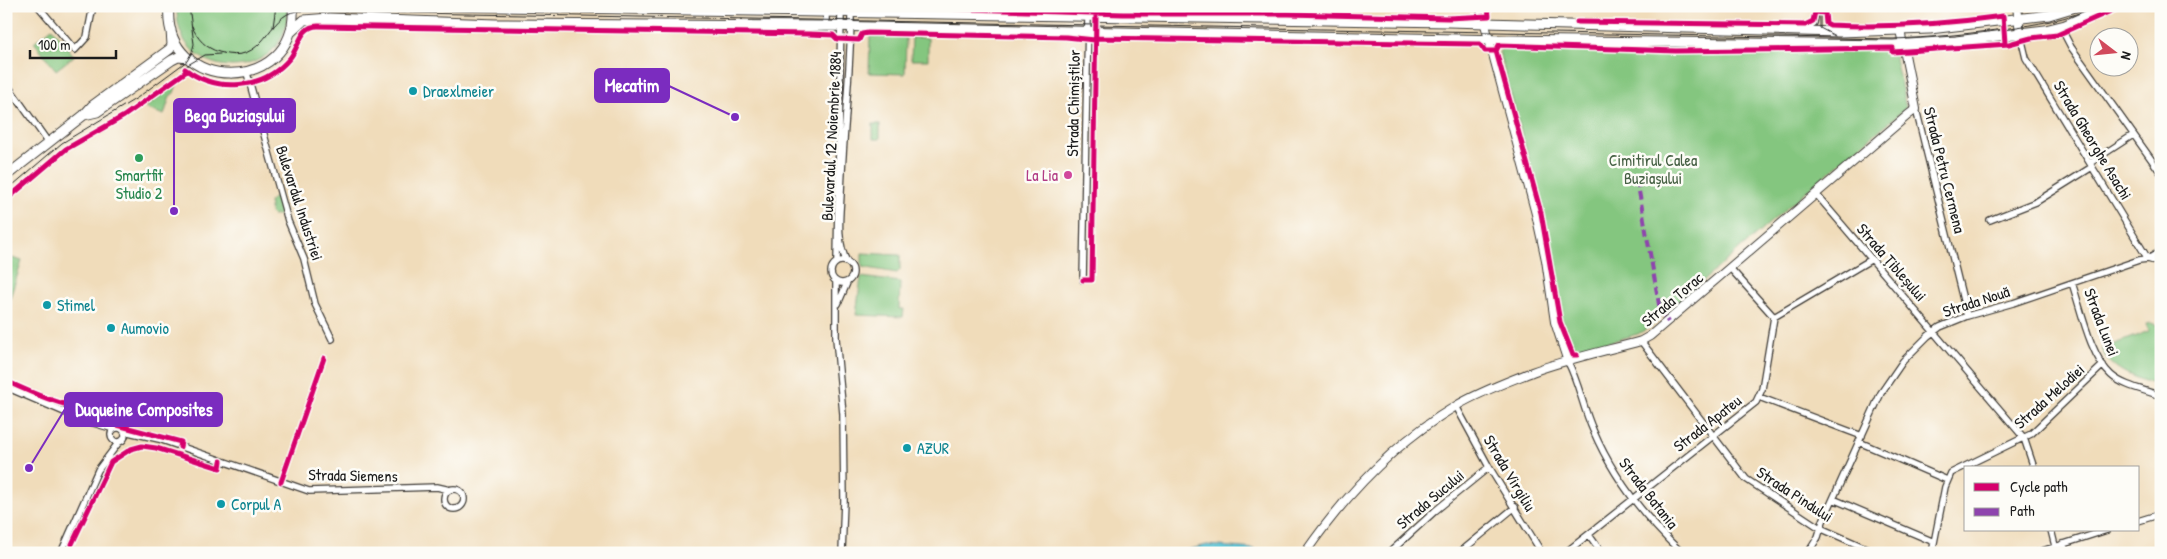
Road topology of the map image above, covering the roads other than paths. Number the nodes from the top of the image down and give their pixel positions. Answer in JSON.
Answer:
{"nodes":[{"id":1,"x":38,"y":6,"type":"edge"},
{"id":2,"x":93,"y":6,"type":"edge"},
{"id":3,"x":169,"y":6,"type":"edge"},
{"id":4,"x":293,"y":6,"type":"edge"},
{"id":5,"x":443,"y":6,"type":"edge"},
{"id":6,"x":491,"y":6,"type":"edge"},
{"id":7,"x":1480,"y":6,"type":"edge"},
{"id":8,"x":1817,"y":6,"type":"edge"},
{"id":9,"x":2017,"y":6,"type":"edge"},
{"id":10,"x":2079,"y":6,"type":"edge"},
{"id":11,"x":2108,"y":6,"type":"edge"},
{"id":12,"x":826,"y":9,"type":"edge"},
{"id":13,"x":841,"y":12,"type":"junction"},
{"id":14,"x":851,"y":12,"type":"junction"},
{"id":15,"x":1088,"y":17,"type":"junction"},
{"id":16,"x":2018,"y":18,"type":"junction"},
{"id":17,"x":1483,"y":24,"type":"junction"},
{"id":18,"x":826,"y":26,"type":"junction"},
{"id":19,"x":841,"y":26,"type":"junction"},
{"id":20,"x":2060,"y":26,"type":"junction"},
{"id":21,"x":851,"y":27,"type":"junction"},
{"id":22,"x":171,"y":30,"type":"junction"},
{"id":23,"x":1804,"y":30,"type":"junction"},
{"id":24,"x":1900,"y":30,"type":"junction"},
{"id":25,"x":1088,"y":32,"type":"junction"},
{"id":26,"x":290,"y":33,"type":"junction"},
{"id":27,"x":2020,"y":33,"type":"junction"},
{"id":28,"x":1488,"y":40,"type":"junction"},
{"id":29,"x":1903,"y":44,"type":"junction"},
{"id":30,"x":189,"y":58,"type":"junction"},
{"id":31,"x":246,"y":73,"type":"junction"},
{"id":32,"x":6,"y":83,"type":"edge"},
{"id":33,"x":1916,"y":109,"type":"junction"},
{"id":34,"x":84,"y":115,"type":"junction"},
{"id":35,"x":2132,"y":135,"type":"junction"},
{"id":36,"x":48,"y":142,"type":"junction"},
{"id":37,"x":2091,"y":165,"type":"junction"},
{"id":38,"x":2161,"y":173,"type":"edge"},
{"id":39,"x":6,"y":176,"type":"edge"},
{"id":40,"x":1816,"y":194,"type":"junction"},
{"id":41,"x":1990,"y":220,"type":"dead end"},
{"id":42,"x":2161,"y":251,"type":"edge"},
{"id":43,"x":2148,"y":259,"type":"junction"},
{"id":44,"x":1872,"y":260,"type":"junction"},
{"id":45,"x":837,"y":262,"type":"junction"},
{"id":46,"x":847,"y":262,"type":"junction"},
{"id":47,"x":2161,"y":263,"type":"edge"},
{"id":48,"x":1730,"y":268,"type":"junction"},
{"id":49,"x":1083,"y":280,"type":"dead end"},
{"id":50,"x":836,"y":282,"type":"junction"},
{"id":51,"x":2072,"y":282,"type":"junction"},
{"id":52,"x":847,"y":283,"type":"junction"},
{"id":53,"x":837,"y":308,"type":"junction"},
{"id":54,"x":1967,"y":316,"type":"junction"},
{"id":55,"x":1774,"y":317,"type":"junction"},
{"id":56,"x":1934,"y":331,"type":"junction"},
{"id":57,"x":332,"y":339,"type":"dead end"},
{"id":58,"x":1641,"y":341,"type":"junction"},
{"id":59,"x":1568,"y":362,"type":"junction"},
{"id":60,"x":2103,"y":366,"type":"junction"},
{"id":61,"x":6,"y":386,"type":"edge"},
{"id":62,"x":2161,"y":396,"type":"edge"},
{"id":63,"x":1759,"y":397,"type":"junction"},
{"id":64,"x":1456,"y":406,"type":"junction"},
{"id":65,"x":99,"y":426,"type":"junction"},
{"id":66,"x":114,"y":429,"type":"junction"},
{"id":67,"x":124,"y":431,"type":"junction"},
{"id":68,"x":136,"y":434,"type":"junction"},
{"id":69,"x":1712,"y":436,"type":"junction"},
{"id":70,"x":112,"y":438,"type":"junction"},
{"id":71,"x":2024,"y":438,"type":"junction"},
{"id":72,"x":1860,"y":439,"type":"junction"},
{"id":73,"x":122,"y":440,"type":"junction"},
{"id":74,"x":111,"y":451,"type":"junction"},
{"id":75,"x":2033,"y":466,"type":"edge"},
{"id":76,"x":1490,"y":467,"type":"junction"},
{"id":77,"x":1947,"y":480,"type":"junction"},
{"id":78,"x":428,"y":489,"type":"junction"},
{"id":79,"x":450,"y":490,"type":"junction"},
{"id":80,"x":444,"y":497,"type":"junction"},
{"id":81,"x":1632,"y":498,"type":"junction"},
{"id":82,"x":1834,"y":499,"type":"junction"},
{"id":83,"x":1515,"y":507,"type":"junction"},
{"id":84,"x":2161,"y":514,"type":"edge"},
{"id":85,"x":2140,"y":520,"type":"edge"},
{"id":86,"x":1820,"y":528,"type":"junction"},
{"id":87,"x":2052,"y":532,"type":"edge"},
{"id":88,"x":2101,"y":532,"type":"edge"},
{"id":89,"x":1589,"y":535,"type":"junction"},
{"id":90,"x":1934,"y":542,"type":"junction"},
{"id":91,"x":2059,"y":545,"type":"junction"},
{"id":92,"x":2048,"y":551,"type":"edge"},
{"id":93,"x":61,"y":553,"type":"edge"},
{"id":94,"x":842,"y":553,"type":"edge"},
{"id":95,"x":1305,"y":553,"type":"edge"},
{"id":96,"x":1389,"y":553,"type":"edge"},
{"id":97,"x":1459,"y":553,"type":"edge"},
{"id":98,"x":1542,"y":553,"type":"edge"},
{"id":99,"x":1565,"y":553,"type":"edge"},
{"id":100,"x":1602,"y":553,"type":"edge"},
{"id":101,"x":1682,"y":553,"type":"edge"},
{"id":102,"x":1808,"y":553,"type":"edge"},
{"id":103,"x":1877,"y":553,"type":"edge"},
{"id":104,"x":1932,"y":553,"type":"edge"},
{"id":105,"x":2036,"y":553,"type":"edge"},
{"id":106,"x":2068,"y":553,"type":"edge"}],
"edges":[{"from":1,"to":2,"type":"street"},
{"from":3,"to":22,"type":"main road"},
{"from":4,"to":26,"type":"main road"},
{"from":5,"to":6,"type":"main road"},
{"from":6,"to":12,"type":"main road"},
{"from":7,"to":17,"type":"street"},
{"from":8,"to":23,"type":"street"},
{"from":9,"to":16,"type":"street"},
{"from":10,"to":16,"type":"main road"},
{"from":11,"to":20,"type":"main road"},
{"from":12,"to":13,"type":"main road"},
{"from":12,"to":18,"type":"street"},
{"from":13,"to":14,"type":"main road"},
{"from":13,"to":19,"type":"street","name":"Bulevardul 12 Noiembrie 1884"},
{"from":14,"to":15,"type":"main road"},
{"from":14,"to":21,"type":"street","name":"Bulevardul 12 Noiembrie 1884"},
{"from":15,"to":17,"type":"main road"},
{"from":15,"to":25,"type":"street","name":"Strada Chimiștilor"},
{"from":16,"to":24,"type":"main road"},
{"from":16,"to":27,"type":"street"},
{"from":17,"to":23,"type":"main road"},
{"from":17,"to":28,"type":"street"},
{"from":18,"to":19,"type":"main road"},
{"from":18,"to":26,"type":"main road"},
{"from":19,"to":21,"type":"main road"},
{"from":19,"to":45,"type":"street","name":"Bulevardul 12 Noiembrie 1884"},
{"from":20,"to":27,"type":"main road"},
{"from":20,"to":35,"type":"street"},
{"from":21,"to":25,"type":"main road"},
{"from":21,"to":46,"type":"street","name":"Bulevardul 12 Noiembrie 1884"},
{"from":22,"to":30,"type":"main road"},
{"from":22,"to":34,"type":"main road"},
{"from":23,"to":24,"type":"main road"},
{"from":24,"to":29,"type":"street","name":"Strada Petru Cermena"},
{"from":25,"to":28,"type":"main road"},
{"from":25,"to":49,"type":"street","name":"Strada Chimiștilor"},
{"from":26,"to":31,"type":"main road"},
{"from":27,"to":29,"type":"main road"},
{"from":27,"to":37,"type":"street","name":"Strada Gheorghe Asachi"},
{"from":28,"to":29,"type":"main road"},
{"from":28,"to":59,"type":"street"},
{"from":29,"to":33,"type":"street","name":"Strada Petru Cermena"},
{"from":30,"to":31,"type":"main road"},
{"from":30,"to":34,"type":"main road"},
{"from":31,"to":57,"type":"street","name":"Bulevardul Industriei"},
{"from":32,"to":36,"type":"street"},
{"from":33,"to":40,"type":"street","name":"Strada Torac"},
{"from":33,"to":54,"type":"street","name":"Strada Petru Cermena"},
{"from":34,"to":36,"type":"main road"},
{"from":35,"to":37,"type":"street"},
{"from":35,"to":38,"type":"street"},
{"from":36,"to":39,"type":"main road"},
{"from":37,"to":41,"type":"street"},
{"from":37,"to":43,"type":"street","name":"Strada Gheorghe Asachi"},
{"from":40,"to":44,"type":"street","name":"Strada Țibleșului"},
{"from":40,"to":48,"type":"street","name":"Strada Torac"},
{"from":42,"to":43,"type":"street"},
{"from":43,"to":47,"type":"street"},
{"from":43,"to":51,"type":"street","name":"Strada Nouă"},
{"from":44,"to":55,"type":"street"},
{"from":44,"to":56,"type":"street","name":"Strada Țibleșului"},
{"from":45,"to":46,"type":"street"},
{"from":45,"to":50,"type":"street"},
{"from":46,"to":52,"type":"street"},
{"from":48,"to":55,"type":"street"},
{"from":48,"to":58,"type":"street","name":"Strada Torac"},
{"from":50,"to":52,"type":"street"},
{"from":50,"to":53,"type":"street"},
{"from":51,"to":54,"type":"street","name":"Strada Nouă"},
{"from":51,"to":60,"type":"street","name":"Strada Lunei"},
{"from":52,"to":53,"type":"street"},
{"from":53,"to":94,"type":"street"},
{"from":54,"to":56,"type":"street","name":"Strada Nouă"},
{"from":55,"to":63,"type":"street","name":"Strada Apateu"},
{"from":56,"to":71,"type":"street","name":"Strada Țibleșului"},
{"from":56,"to":72,"type":"street","name":"Strada Nouă"},
{"from":58,"to":59,"type":"street","name":"Strada Torac"},
{"from":58,"to":69,"type":"street","name":"Strada Pindului"},
{"from":59,"to":64,"type":"street","name":"Strada Torac"},
{"from":59,"to":81,"type":"street","name":"Strada Batania"},
{"from":60,"to":62,"type":"street","name":"Strada Lunei"},
{"from":60,"to":71,"type":"street","name":"Strada Melodiei"},
{"from":61,"to":65,"type":"street"},
{"from":63,"to":69,"type":"street","name":"Strada Apateu"},
{"from":63,"to":72,"type":"street"},
{"from":64,"to":76,"type":"street","name":"Strada Virgiliu"},
{"from":64,"to":95,"type":"street","name":"Strada Torac"},
{"from":65,"to":66,"type":"street","name":"Strada Siemens"},
{"from":65,"to":70,"type":"street"},
{"from":66,"to":67,"type":"street","name":"Strada Siemens"},
{"from":66,"to":70,"type":"street"},
{"from":67,"to":68,"type":"street","name":"Strada Siemens"},
{"from":67,"to":73,"type":"street"},
{"from":68,"to":73,"type":"street"},
{"from":68,"to":78,"type":"street","name":"Strada Siemens"},
{"from":69,"to":81,"type":"street","name":"Strada Apateu"},
{"from":69,"to":86,"type":"street","name":"Strada Pindului"},
{"from":70,"to":73,"type":"street"},
{"from":70,"to":74,"type":"street"},
{"from":71,"to":75,"type":"street","name":"Strada Țibleșului"},
{"from":71,"to":77,"type":"street","name":"Strada Melodiei"},
{"from":72,"to":77,"type":"street"},
{"from":72,"to":82,"type":"street","name":"Strada Nouă"},
{"from":73,"to":74,"type":"street"},
{"from":74,"to":93,"type":"street"},
{"from":76,"to":83,"type":"street","name":"Strada Virgiliu"},
{"from":76,"to":96,"type":"street","name":"Strada Sucului"},
{"from":77,"to":90,"type":"street"},
{"from":78,"to":79,"type":"street","name":"Strada Siemens"},
{"from":78,"to":80,"type":"street","name":"Strada Siemens"},
{"from":79,"to":80,"type":"street"},
{"from":79,"to":80,"type":"street"},
{"from":81,"to":89,"type":"street","name":"Strada Apateu"},
{"from":81,"to":101,"type":"street","name":"Strada Batania"},
{"from":82,"to":86,"type":"street","name":"Strada Nouă"},
{"from":82,"to":90,"type":"street"},
{"from":83,"to":97,"type":"street"},
{"from":83,"to":98,"type":"street","name":"Strada Virgiliu"},
{"from":84,"to":85,"type":"street"},
{"from":86,"to":102,"type":"street","name":"Strada Nouă"},
{"from":86,"to":103,"type":"street","name":"Strada Pindului"},
{"from":87,"to":91,"type":"street"},
{"from":88,"to":91,"type":"street"},
{"from":89,"to":99,"type":"street","name":"Strada Apateu"},
{"from":89,"to":100,"type":"street"},
{"from":90,"to":104,"type":"street"},
{"from":91,"to":92,"type":"street"},
{"from":91,"to":106,"type":"street"},
{"from":92,"to":105,"type":"street"}]}
